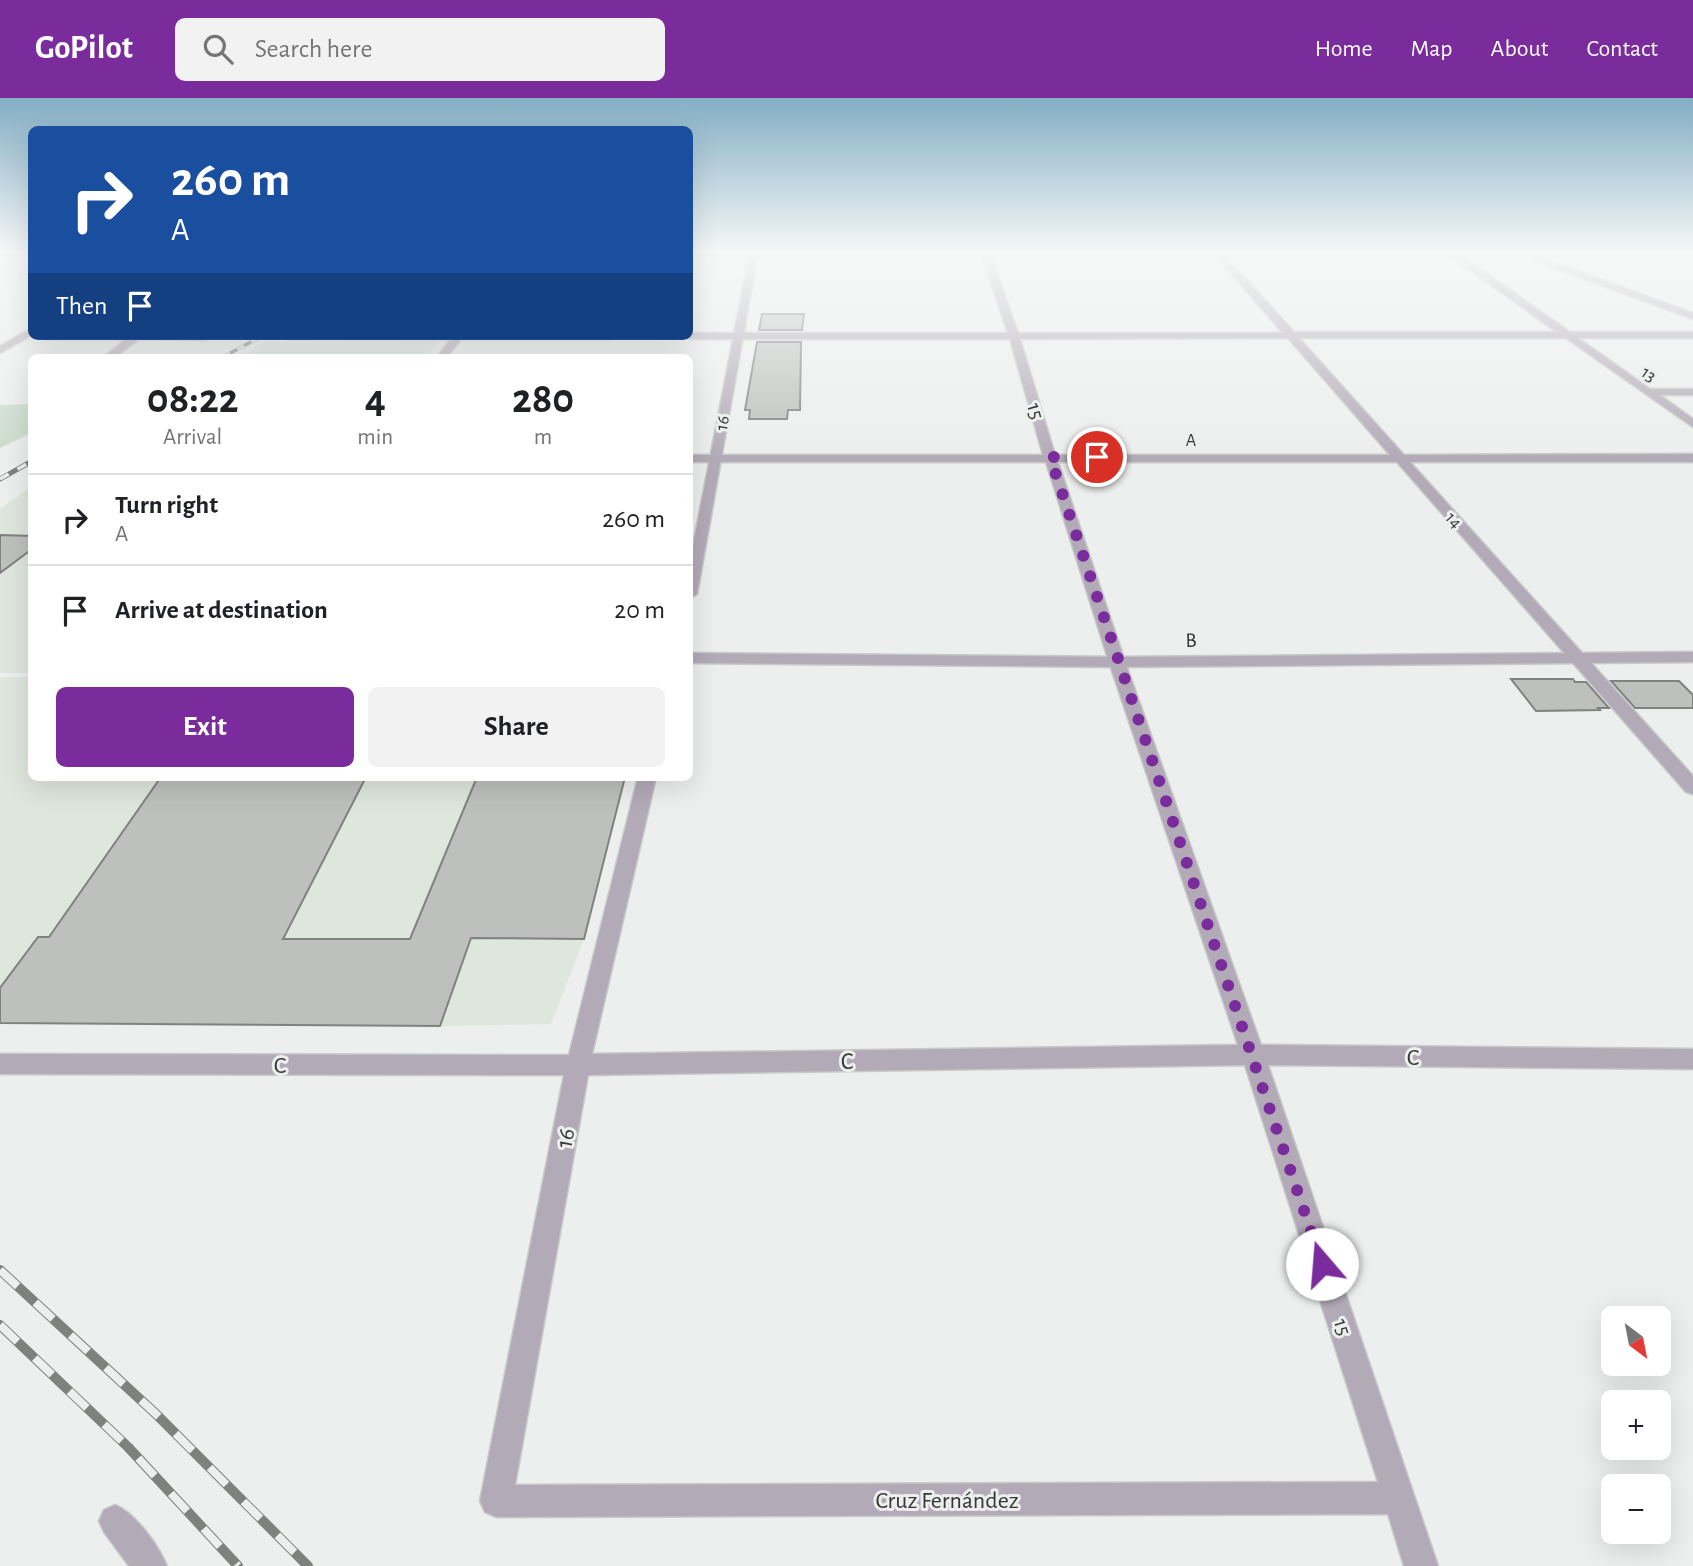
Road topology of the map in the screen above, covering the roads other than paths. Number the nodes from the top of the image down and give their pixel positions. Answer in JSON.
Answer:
{"nodes":[{"id":1,"x":741,"y":321,"type":"edge"},
{"id":2,"x":1009,"y":321,"type":"edge"},
{"id":3,"x":1277,"y":321,"type":"edge"},
{"id":4,"x":1548,"y":321,"type":"edge"},
{"id":5,"x":28,"y":334,"type":"edge"},
{"id":6,"x":1289,"y":334,"type":"junction"},
{"id":7,"x":1567,"y":334,"type":"junction"},
{"id":8,"x":28,"y":335,"type":"edge"},
{"id":9,"x":693,"y":335,"type":"edge"},
{"id":10,"x":738,"y":335,"type":"junction"},
{"id":11,"x":1014,"y":335,"type":"junction"},
{"id":12,"x":1693,"y":335,"type":"edge"},
{"id":13,"x":0,"y":336,"type":"edge"},
{"id":14,"x":132,"y":340,"type":"edge"},
{"id":15,"x":455,"y":340,"type":"edge"},
{"id":16,"x":0,"y":350,"type":"edge"},
{"id":17,"x":113,"y":354,"type":"edge"},
{"id":18,"x":444,"y":354,"type":"edge"},
{"id":19,"x":1648,"y":392,"type":"junction"},
{"id":20,"x":1693,"y":392,"type":"edge"},
{"id":21,"x":1693,"y":424,"type":"edge"},
{"id":22,"x":1050,"y":457,"type":"junction"},
{"id":23,"x":1400,"y":458,"type":"junction"},
{"id":24,"x":1693,"y":458,"type":"edge"},
{"id":25,"x":693,"y":459,"type":"edge"},
{"id":26,"x":717,"y":459,"type":"junction"},
{"id":27,"x":693,"y":579,"type":"edge"},
{"id":28,"x":1575,"y":657,"type":"junction"},
{"id":29,"x":1693,"y":657,"type":"edge"},
{"id":30,"x":693,"y":658,"type":"edge"},
{"id":31,"x":1117,"y":662,"type":"junction"},
{"id":32,"x":646,"y":781,"type":"edge"},
{"id":33,"x":1693,"y":788,"type":"edge"},
{"id":34,"x":1253,"y":1055,"type":"junction"},
{"id":35,"x":1693,"y":1059,"type":"edge"},
{"id":36,"x":0,"y":1064,"type":"edge"},
{"id":37,"x":578,"y":1065,"type":"junction"},
{"id":38,"x":1399,"y":1498,"type":"junction"},
{"id":39,"x":496,"y":1502,"type":"joint"},
{"id":40,"x":115,"y":1521,"type":"dead end"},
{"id":41,"x":150,"y":1566,"type":"edge"},
{"id":42,"x":1421,"y":1566,"type":"edge"}],
"edges":[{"from":1,"to":10,"type":"street","name":"16"},
{"from":2,"to":11,"type":"street","name":"15"},
{"from":3,"to":6,"type":"street","name":"14"},
{"from":4,"to":7,"type":"street","name":"13"},
{"from":5,"to":13,"type":"street"},
{"from":6,"to":7,"type":"street"},
{"from":6,"to":11,"type":"street"},
{"from":6,"to":23,"type":"street","name":"14"},
{"from":7,"to":12,"type":"street"},
{"from":7,"to":19,"type":"street","name":"13"},
{"from":8,"to":16,"type":"street"},
{"from":9,"to":10,"type":"street"},
{"from":10,"to":11,"type":"street"},
{"from":10,"to":26,"type":"street","name":"16"},
{"from":11,"to":22,"type":"street","name":"15"},
{"from":14,"to":17,"type":"street"},
{"from":15,"to":18,"type":"street"},
{"from":19,"to":20,"type":"street"},
{"from":19,"to":21,"type":"street","name":"13"},
{"from":22,"to":23,"type":"street","name":"A"},
{"from":22,"to":26,"type":"street","name":"A"},
{"from":22,"to":31,"type":"street","name":"15"},
{"from":23,"to":24,"type":"street","name":"A"},
{"from":23,"to":28,"type":"street","name":"14"},
{"from":25,"to":26,"type":"street","name":"A"},
{"from":26,"to":27,"type":"street","name":"16"},
{"from":28,"to":29,"type":"street","name":"B"},
{"from":28,"to":31,"type":"street","name":"B"},
{"from":28,"to":33,"type":"street","name":"14"},
{"from":30,"to":31,"type":"street","name":"B"},
{"from":31,"to":34,"type":"street","name":"15"},
{"from":32,"to":37,"type":"street","name":"16"},
{"from":34,"to":35,"type":"street","name":"C"},
{"from":34,"to":37,"type":"street","name":"C"},
{"from":34,"to":38,"type":"street","name":"15"},
{"from":36,"to":37,"type":"street","name":"C"},
{"from":37,"to":39,"type":"street","name":"16"},
{"from":38,"to":39,"type":"street","name":"Cruz Fernández"},
{"from":38,"to":42,"type":"street","name":"15"},
{"from":40,"to":41,"type":"street"}]}
